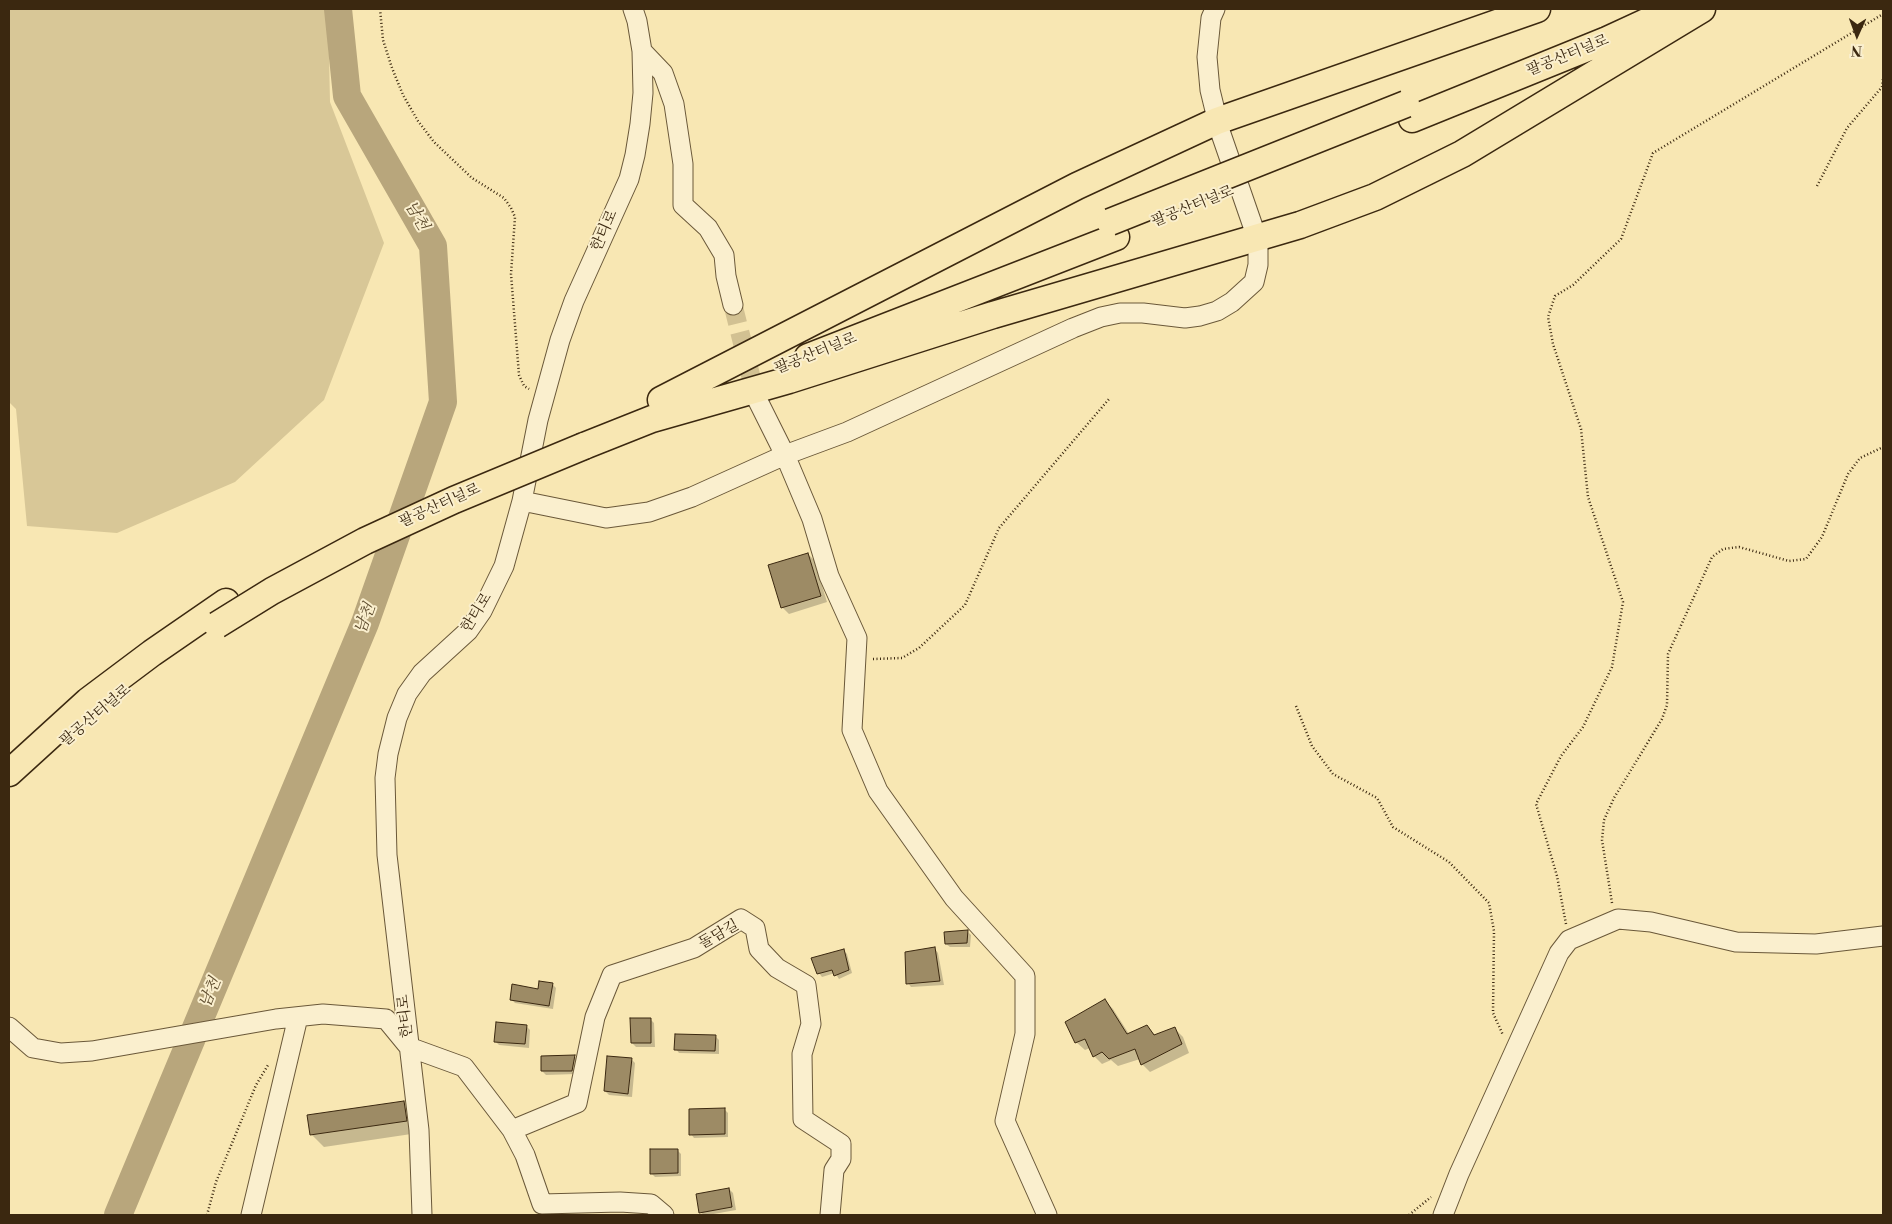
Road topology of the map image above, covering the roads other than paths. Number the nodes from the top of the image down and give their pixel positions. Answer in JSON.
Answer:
{"nodes":[{"id":1,"x":633,"y":9,"type":"edge"},
{"id":2,"x":1215,"y":9,"type":"edge"},
{"id":3,"x":1537,"y":9,"type":"edge"},
{"id":4,"x":1640,"y":9,"type":"edge"},
{"id":5,"x":1675,"y":9,"type":"edge"},
{"id":6,"x":1702,"y":9,"type":"edge"},
{"id":7,"x":642,"y":52,"type":"junction"},
{"id":8,"x":1409,"y":112,"type":"junction"},
{"id":9,"x":1217,"y":121,"type":"junction"},
{"id":10,"x":1257,"y":238,"type":"junction"},
{"id":11,"x":733,"y":305,"type":"tunnel mouth"},
{"id":12,"x":756,"y":397,"type":"tunnel mouth"},
{"id":13,"x":656,"y":409,"type":"junction"},
{"id":14,"x":784,"y":455,"type":"junction"},
{"id":15,"x":522,"y":501,"type":"junction"},
{"id":16,"x":221,"y":614,"type":"junction"},
{"id":17,"x":9,"y":773,"type":"edge"},
{"id":18,"x":9,"y":794,"type":"edge"},
{"id":19,"x":1883,"y":936,"type":"edge"},
{"id":20,"x":298,"y":1017,"type":"junction"},
{"id":21,"x":9,"y":1027,"type":"edge"},
{"id":22,"x":410,"y":1047,"type":"junction"},
{"id":23,"x":512,"y":1130,"type":"junction"},
{"id":24,"x":251,"y":1215,"type":"edge"},
{"id":25,"x":422,"y":1215,"type":"edge"},
{"id":26,"x":664,"y":1215,"type":"edge"},
{"id":27,"x":830,"y":1215,"type":"edge"},
{"id":28,"x":1047,"y":1215,"type":"edge"},
{"id":29,"x":1443,"y":1215,"type":"edge"}],
"edges":[{"from":1,"to":7,"type":"street","name":"한티로"},
{"from":2,"to":9,"type":"street"},
{"from":3,"to":9,"type":"highway"},
{"from":4,"to":8,"type":"highway","name":"팔공산터널로"},
{"from":5,"to":8,"type":"highway","name":"팔공산터널로"},
{"from":6,"to":10,"type":"highway"},
{"from":7,"to":11,"type":"street"},
{"from":7,"to":15,"type":"street","name":"한티로"},
{"from":8,"to":13,"type":"highway","name":"팔공산터널로"},
{"from":9,"to":10,"type":"street"},
{"from":9,"to":13,"type":"highway"},
{"from":10,"to":13,"type":"highway"},
{"from":10,"to":14,"type":"street"},
{"from":12,"to":14,"type":"street"},
{"from":13,"to":16,"type":"highway","name":"팔공산터널로"},
{"from":14,"to":15,"type":"street"},
{"from":14,"to":28,"type":"street"},
{"from":15,"to":22,"type":"street","name":"한티로"},
{"from":16,"to":17,"type":"highway","name":"팔공산터널로"},
{"from":16,"to":18,"type":"highway","name":"팔공산터널로"},
{"from":19,"to":29,"type":"street"},
{"from":20,"to":21,"type":"street"},
{"from":20,"to":22,"type":"street"},
{"from":20,"to":24,"type":"street"},
{"from":22,"to":23,"type":"street"},
{"from":22,"to":25,"type":"street","name":"한티로"},
{"from":23,"to":26,"type":"street"},
{"from":23,"to":27,"type":"street","name":"돌담길"}]}
